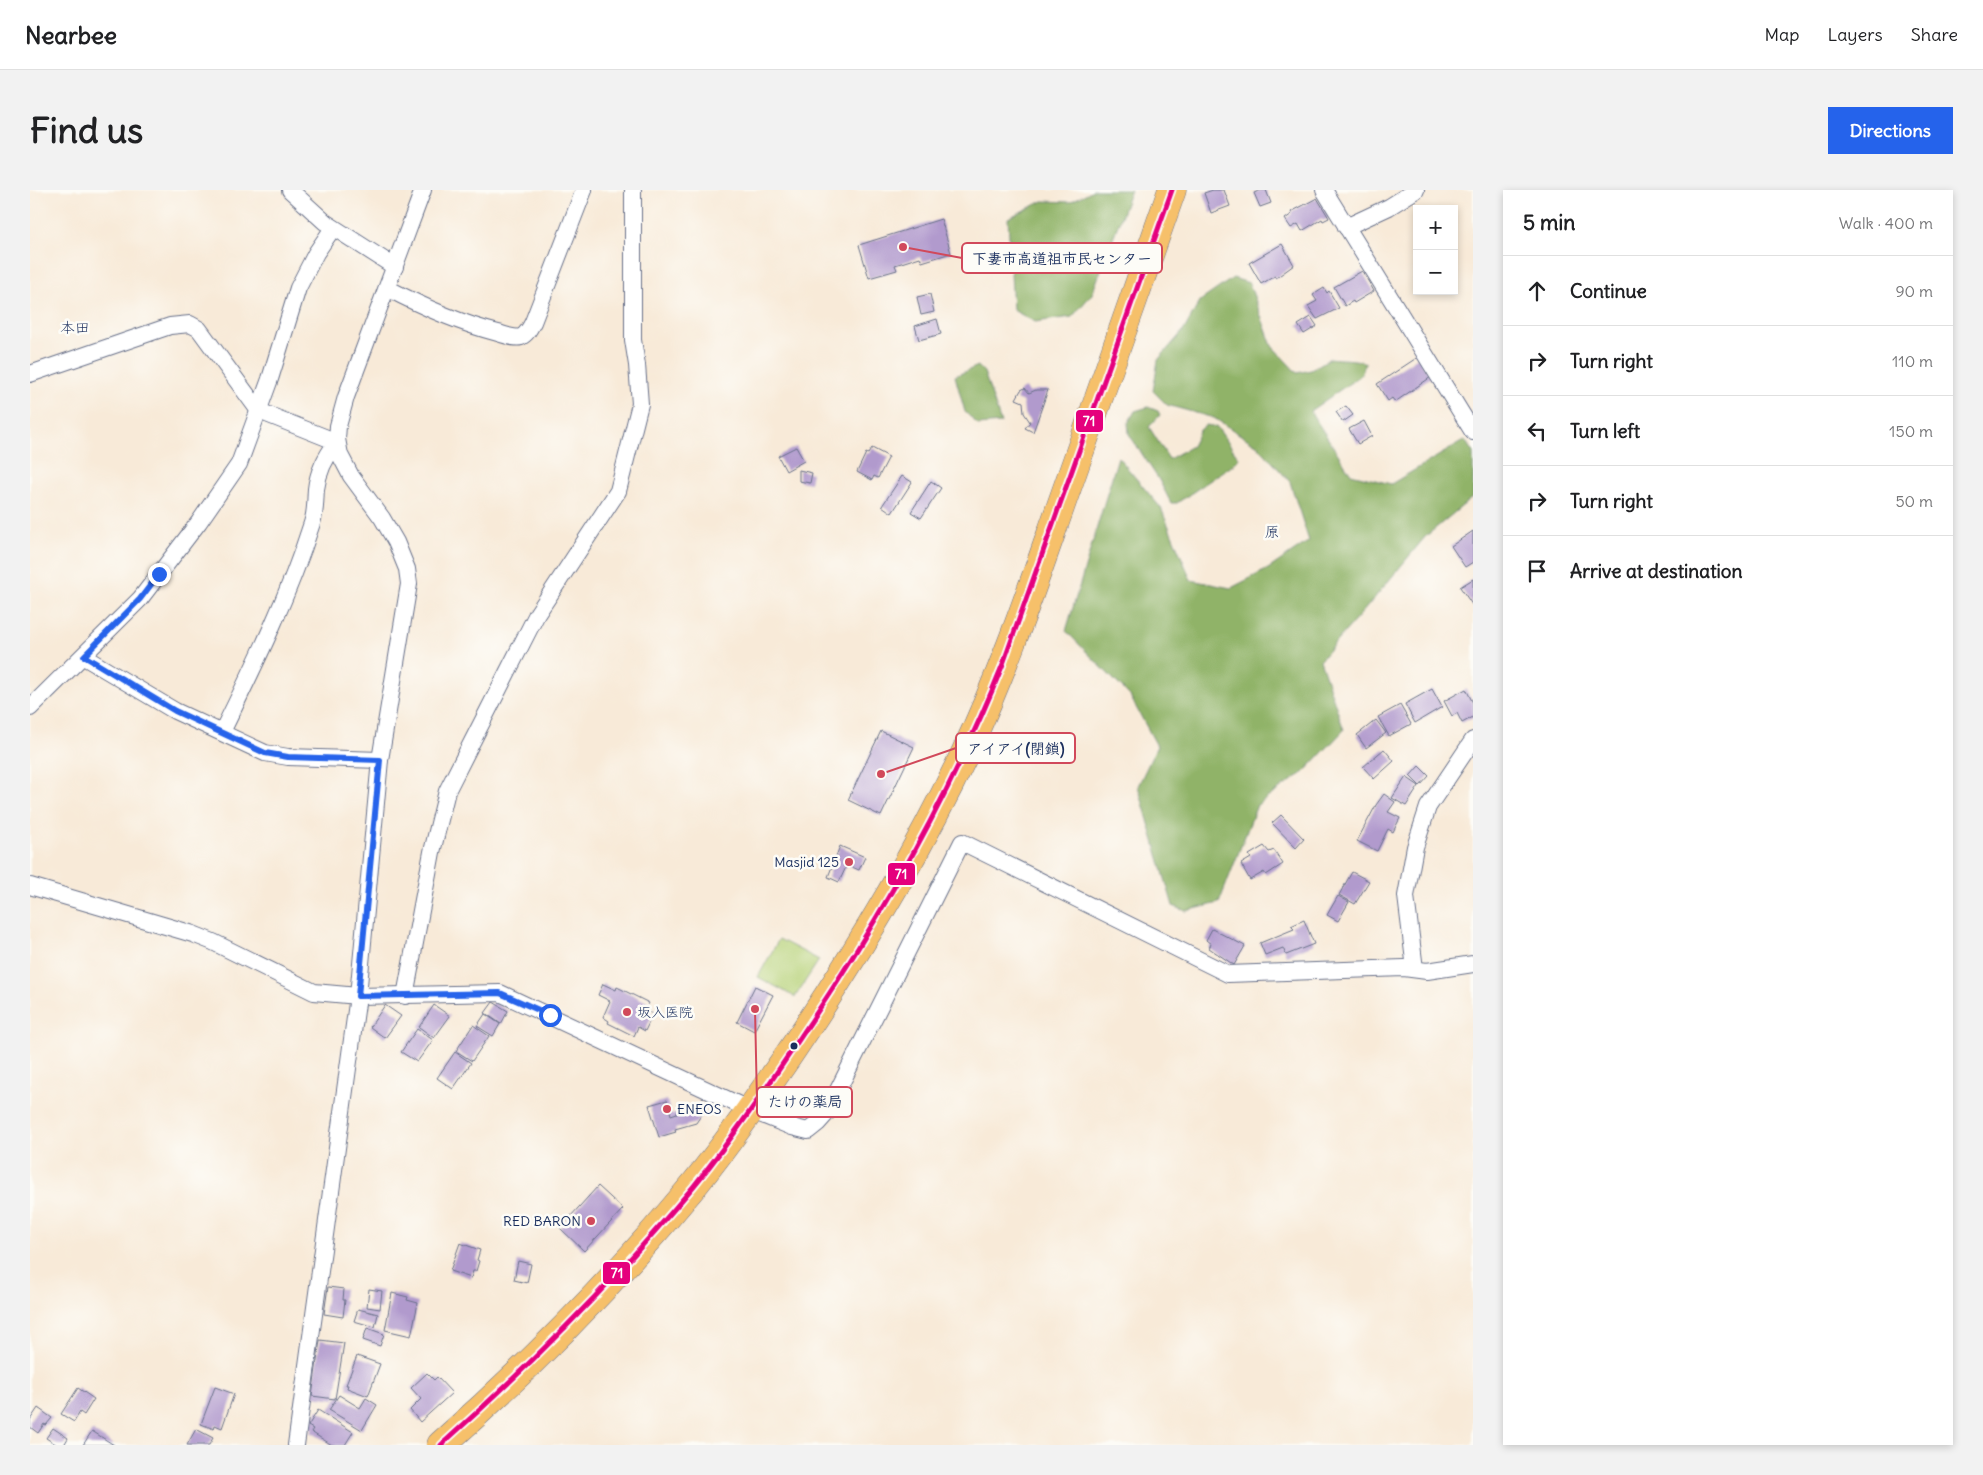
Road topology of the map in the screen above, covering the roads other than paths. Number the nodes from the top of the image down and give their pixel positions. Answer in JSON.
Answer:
{"nodes":[{"id":1,"x":290,"y":190,"type":"edge"},
{"id":2,"x":423,"y":190,"type":"edge"},
{"id":3,"x":584,"y":190,"type":"edge"},
{"id":4,"x":633,"y":190,"type":"edge"},
{"id":5,"x":1172,"y":190,"type":"edge"},
{"id":6,"x":1324,"y":190,"type":"edge"},
{"id":7,"x":1416,"y":190,"type":"edge"},
{"id":8,"x":1346,"y":227,"type":"junction"},
{"id":9,"x":333,"y":228,"type":"junction"},
{"id":10,"x":395,"y":267,"type":"junction"},
{"id":11,"x":387,"y":288,"type":"junction"},
{"id":12,"x":30,"y":374,"type":"edge"},
{"id":13,"x":259,"y":411,"type":"junction"},
{"id":14,"x":1473,"y":432,"type":"edge"},
{"id":15,"x":338,"y":442,"type":"junction"},
{"id":16,"x":84,"y":656,"type":"junction"},
{"id":17,"x":30,"y":708,"type":"edge"},
{"id":18,"x":222,"y":732,"type":"junction"},
{"id":19,"x":1473,"y":740,"type":"edge"},
{"id":20,"x":380,"y":760,"type":"junction"},
{"id":21,"x":30,"y":886,"type":"edge"},
{"id":22,"x":1473,"y":964,"type":"edge"},
{"id":23,"x":1415,"y":969,"type":"junction"},
{"id":24,"x":358,"y":996,"type":"junction"},
{"id":25,"x":405,"y":996,"type":"junction"},
{"id":26,"x":750,"y":1110,"type":"junction"},
{"id":27,"x":296,"y":1445,"type":"edge"},
{"id":28,"x":441,"y":1445,"type":"edge"}],
"edges":[{"from":1,"to":9,"type":"street"},
{"from":2,"to":10,"type":"street"},
{"from":3,"to":11,"type":"street"},
{"from":4,"to":25,"type":"street"},
{"from":5,"to":26,"type":"highway"},
{"from":6,"to":8,"type":"street"},
{"from":7,"to":8,"type":"street"},
{"from":8,"to":14,"type":"street"},
{"from":9,"to":10,"type":"street"},
{"from":9,"to":13,"type":"street"},
{"from":10,"to":11,"type":"street"},
{"from":11,"to":15,"type":"street"},
{"from":12,"to":13,"type":"street"},
{"from":13,"to":15,"type":"street"},
{"from":13,"to":16,"type":"street"},
{"from":15,"to":18,"type":"street"},
{"from":15,"to":20,"type":"street"},
{"from":16,"to":17,"type":"street"},
{"from":16,"to":18,"type":"street"},
{"from":18,"to":20,"type":"street"},
{"from":19,"to":23,"type":"street"},
{"from":20,"to":24,"type":"street"},
{"from":21,"to":24,"type":"street"},
{"from":22,"to":23,"type":"street"},
{"from":23,"to":26,"type":"street"},
{"from":24,"to":25,"type":"street"},
{"from":24,"to":27,"type":"street"},
{"from":25,"to":26,"type":"street"},
{"from":26,"to":28,"type":"highway"}]}
